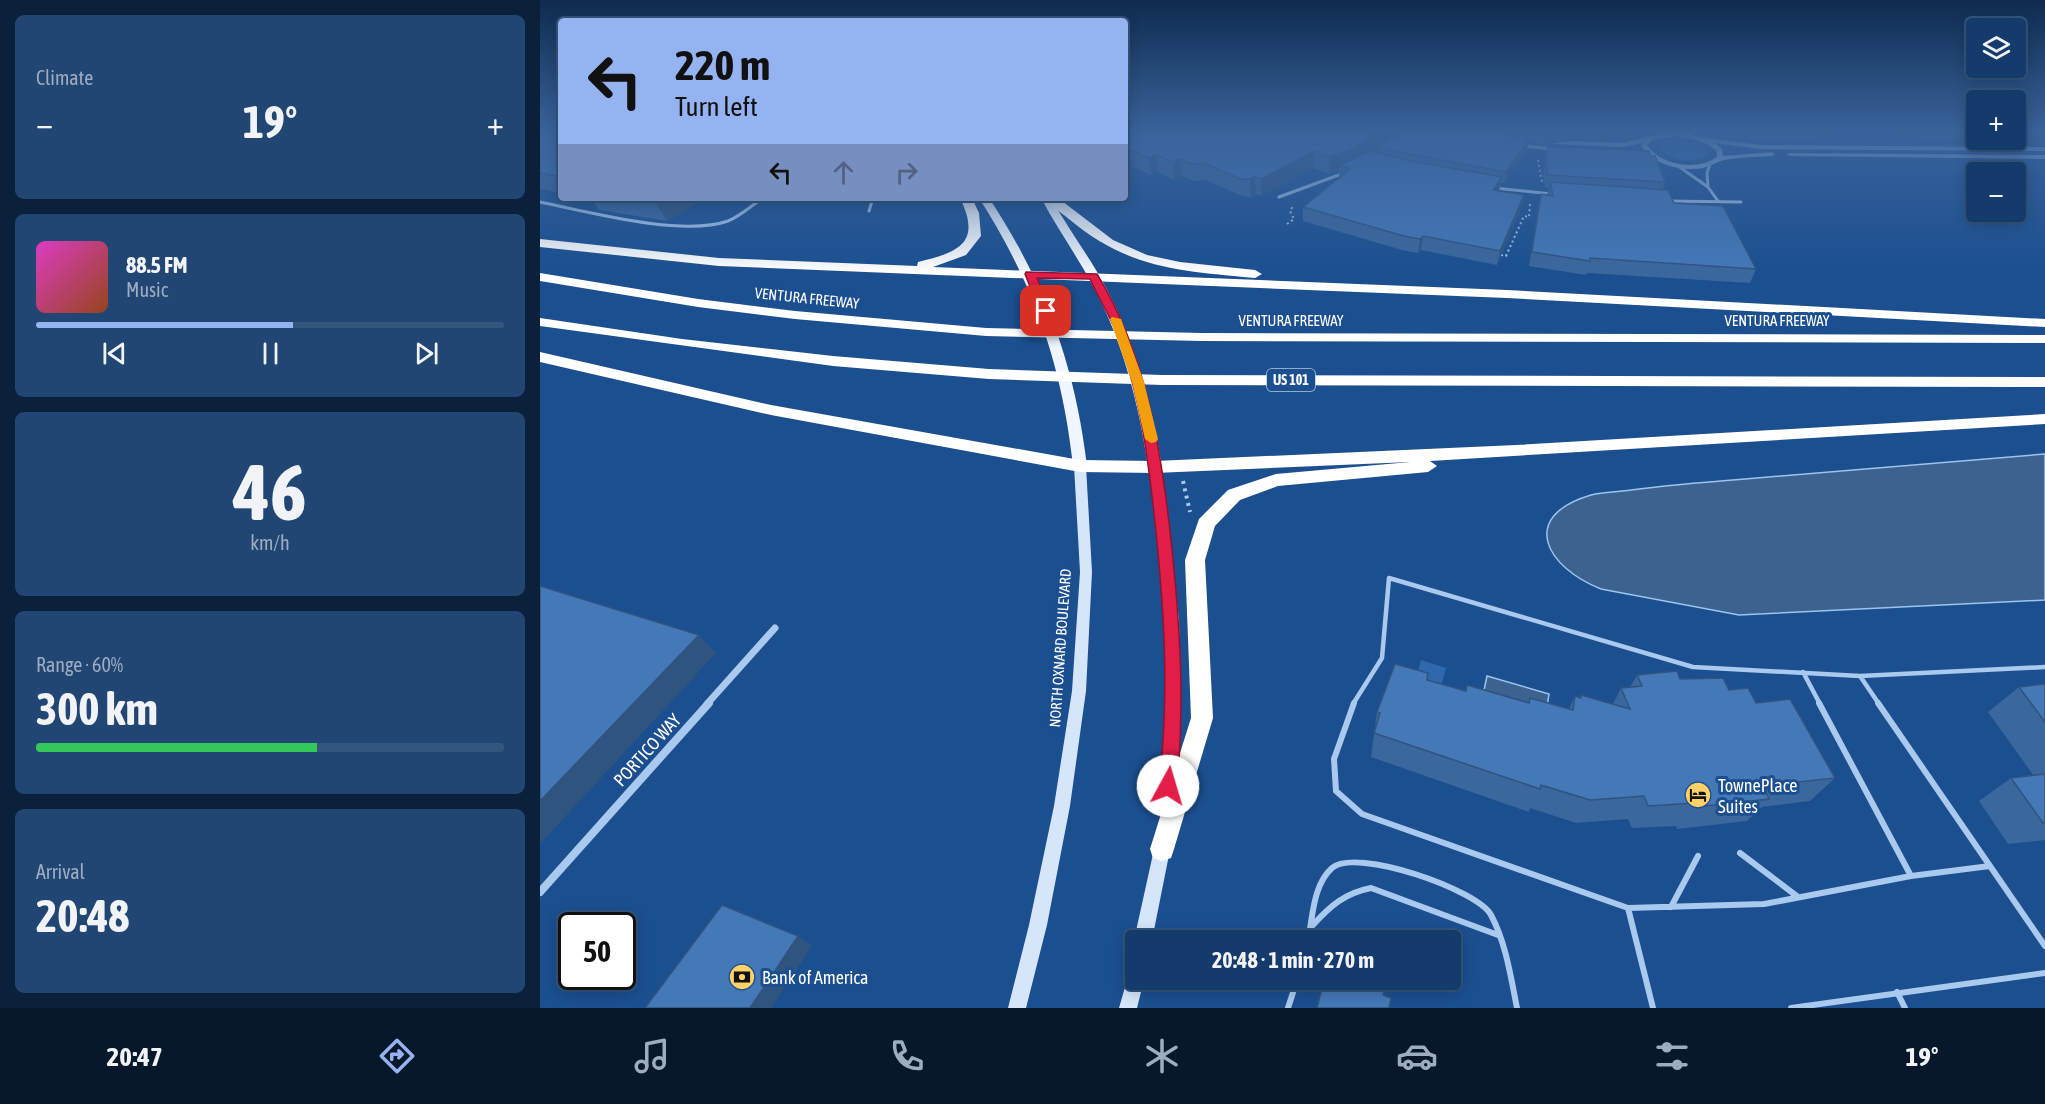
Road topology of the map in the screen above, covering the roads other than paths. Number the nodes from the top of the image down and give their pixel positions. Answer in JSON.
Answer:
{"nodes":[{"id":1,"x":1327,"y":179,"type":"edge"},
{"id":2,"x":1697,"y":179,"type":"edge"},
{"id":3,"x":1707,"y":179,"type":"edge"},
{"id":4,"x":1490,"y":187,"type":"edge"},
{"id":5,"x":1708,"y":187,"type":"junction"},
{"id":6,"x":1553,"y":194,"type":"edge"},
{"id":7,"x":1279,"y":197,"type":"dead end"},
{"id":8,"x":758,"y":201,"type":"edge"},
{"id":9,"x":872,"y":201,"type":"edge"},
{"id":10,"x":967,"y":201,"type":"edge"},
{"id":11,"x":986,"y":201,"type":"edge"},
{"id":12,"x":1050,"y":201,"type":"edge"},
{"id":13,"x":1053,"y":201,"type":"edge"},
{"id":14,"x":1662,"y":201,"type":"edge"},
{"id":15,"x":1719,"y":201,"type":"junction"},
{"id":16,"x":540,"y":202,"type":"edge"},
{"id":17,"x":1741,"y":202,"type":"dead end"},
{"id":18,"x":869,"y":211,"type":"dead end"},
{"id":19,"x":540,"y":243,"type":"edge"},
{"id":20,"x":878,"y":269,"type":"junction"},
{"id":21,"x":1030,"y":274,"type":"junction"},
{"id":22,"x":1093,"y":276,"type":"junction"},
{"id":23,"x":540,"y":277,"type":"edge"},
{"id":24,"x":1328,"y":286,"type":"junction"},
{"id":25,"x":540,"y":322,"type":"edge"},
{"id":26,"x":2045,"y":323,"type":"edge"},
{"id":27,"x":2045,"y":339,"type":"edge"},
{"id":28,"x":540,"y":357,"type":"edge"},
{"id":29,"x":2045,"y":382,"type":"edge"},
{"id":30,"x":2045,"y":419,"type":"edge"},
{"id":31,"x":1516,"y":451,"type":"junction"},
{"id":32,"x":1080,"y":466,"type":"junction"},
{"id":33,"x":1155,"y":468,"type":"junction"},
{"id":34,"x":775,"y":628,"type":"dead end"},
{"id":35,"x":2045,"y":666,"type":"edge"},
{"id":36,"x":1803,"y":672,"type":"junction"},
{"id":37,"x":1860,"y":676,"type":"junction"},
{"id":38,"x":1162,"y":849,"type":"junction"},
{"id":39,"x":1740,"y":853,"type":"dead end"},
{"id":40,"x":1698,"y":856,"type":"dead end"},
{"id":41,"x":1990,"y":866,"type":"junction"},
{"id":42,"x":1911,"y":876,"type":"junction"},
{"id":43,"x":540,"y":892,"type":"edge"},
{"id":44,"x":1798,"y":897,"type":"junction"},
{"id":45,"x":1671,"y":907,"type":"junction"},
{"id":46,"x":1628,"y":908,"type":"junction"},
{"id":47,"x":1312,"y":926,"type":"junction"},
{"id":48,"x":1145,"y":930,"type":"edge"},
{"id":49,"x":1311,"y":930,"type":"edge"},
{"id":50,"x":1498,"y":935,"type":"junction"},
{"id":51,"x":2045,"y":946,"type":"edge"},
{"id":52,"x":2045,"y":973,"type":"edge"},
{"id":53,"x":1132,"y":990,"type":"edge"},
{"id":54,"x":1294,"y":990,"type":"edge"},
{"id":55,"x":1897,"y":992,"type":"junction"},
{"id":56,"x":1017,"y":1008,"type":"edge"},
{"id":57,"x":1128,"y":1008,"type":"edge"},
{"id":58,"x":1288,"y":1008,"type":"edge"},
{"id":59,"x":1517,"y":1008,"type":"edge"},
{"id":60,"x":1653,"y":1008,"type":"edge"},
{"id":61,"x":1791,"y":1008,"type":"edge"},
{"id":62,"x":1905,"y":1008,"type":"edge"}],
"edges":[{"from":1,"to":7,"type":"lane"},
{"from":2,"to":5,"type":"lane"},
{"from":3,"to":5,"type":"lane"},
{"from":4,"to":6,"type":"lane"},
{"from":5,"to":15,"type":"lane"},
{"from":8,"to":16,"type":"lane"},
{"from":9,"to":18,"type":"lane"},
{"from":10,"to":20,"type":"highway"},
{"from":11,"to":21,"type":"main road","name":"NORTH OXNARD BOULEVARD"},
{"from":12,"to":22,"type":"main road"},
{"from":13,"to":24,"type":"highway"},
{"from":14,"to":15,"type":"lane"},
{"from":15,"to":17,"type":"lane"},
{"from":19,"to":20,"type":"highway"},
{"from":20,"to":21,"type":"highway"},
{"from":21,"to":22,"type":"highway"},
{"from":21,"to":32,"type":"main road","name":"NORTH OXNARD BOULEVARD"},
{"from":22,"to":24,"type":"highway"},
{"from":22,"to":33,"type":"main road"},
{"from":23,"to":27,"type":"highway","name":"VENTURA FREEWAY"},
{"from":24,"to":26,"type":"highway"},
{"from":25,"to":29,"type":"highway","number":"US 101"},
{"from":28,"to":32,"type":"highway"},
{"from":30,"to":31,"type":"highway"},
{"from":31,"to":33,"type":"highway"},
{"from":31,"to":38,"type":"highway"},
{"from":32,"to":33,"type":"highway"},
{"from":32,"to":56,"type":"main road","name":"NORTH OXNARD BOULEVARD"},
{"from":33,"to":38,"type":"main road"},
{"from":34,"to":43,"type":"street","name":"PORTICO WAY"},
{"from":35,"to":37,"type":"lane"},
{"from":36,"to":37,"type":"lane"},
{"from":36,"to":42,"type":"lane"},
{"from":36,"to":46,"type":"lane"},
{"from":37,"to":41,"type":"lane"},
{"from":38,"to":48,"type":"main road"},
{"from":39,"to":44,"type":"lane"},
{"from":40,"to":45,"type":"lane"},
{"from":41,"to":42,"type":"lane"},
{"from":41,"to":51,"type":"lane"},
{"from":42,"to":44,"type":"lane"},
{"from":44,"to":45,"type":"lane"},
{"from":45,"to":46,"type":"lane"},
{"from":46,"to":60,"type":"lane"},
{"from":47,"to":49,"type":"lane"},
{"from":47,"to":50,"type":"lane"},
{"from":47,"to":50,"type":"lane"},
{"from":50,"to":59,"type":"lane"},
{"from":52,"to":55,"type":"lane"},
{"from":53,"to":57,"type":"main road"},
{"from":54,"to":58,"type":"lane"},
{"from":55,"to":61,"type":"lane"},
{"from":55,"to":62,"type":"lane"}]}
